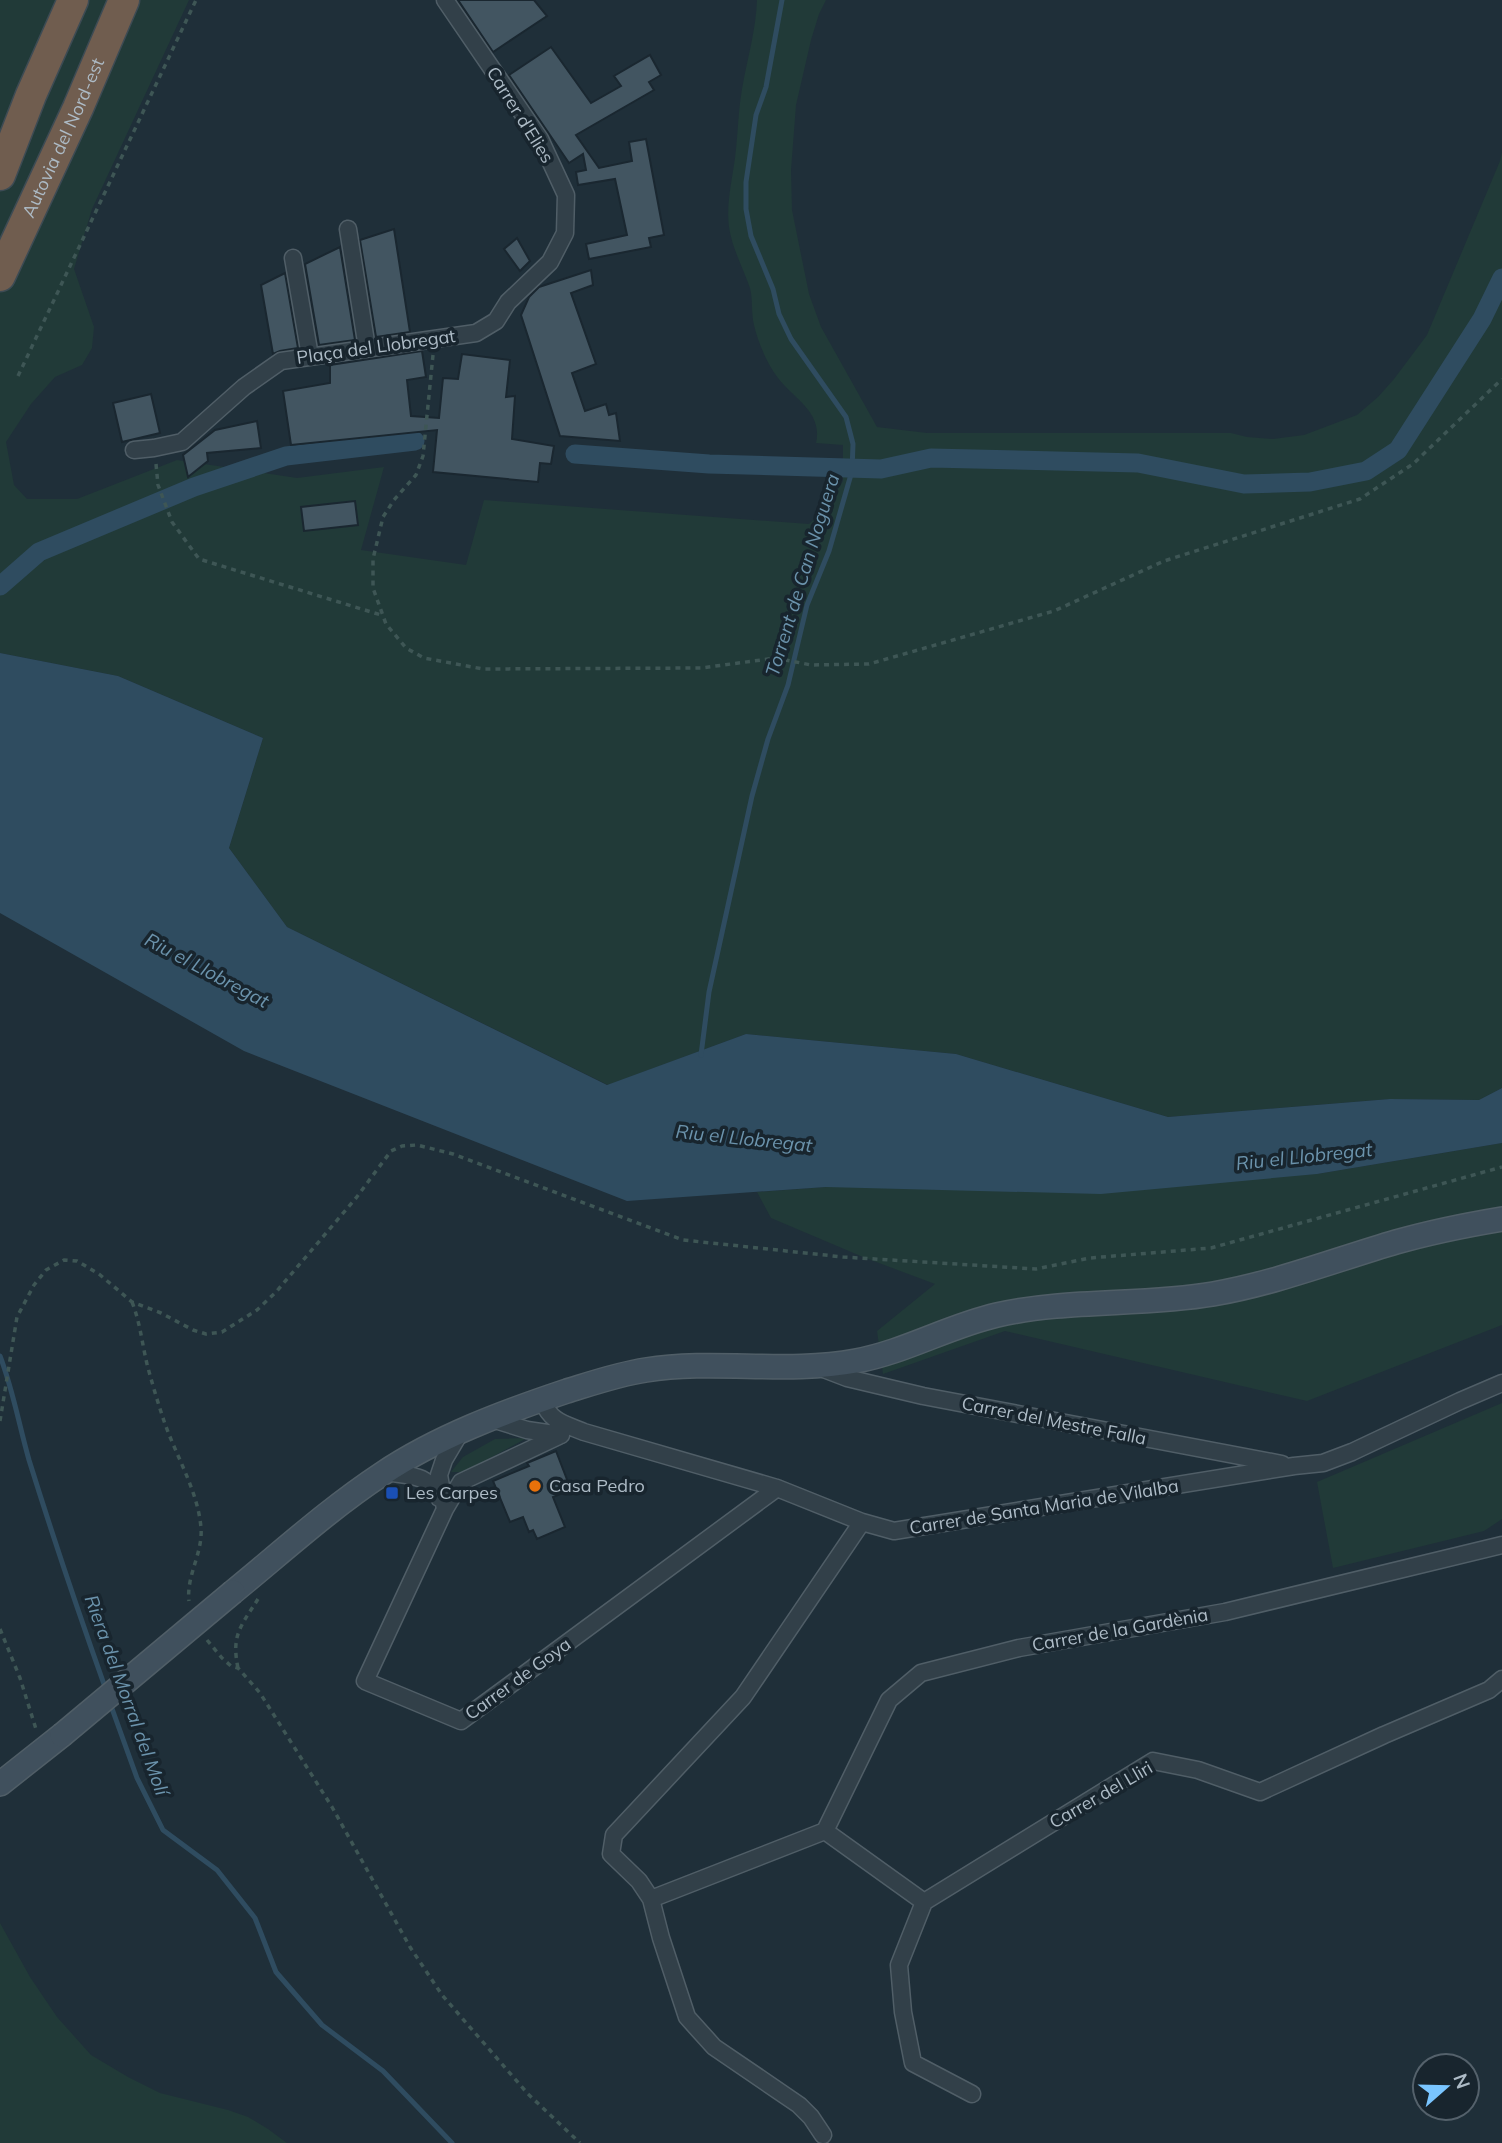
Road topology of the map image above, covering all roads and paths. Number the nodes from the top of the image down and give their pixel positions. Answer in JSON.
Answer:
{"nodes":[{"id":1,"x":73,"y":0,"type":"edge"},
{"id":2,"x":124,"y":0,"type":"edge"},
{"id":3,"x":196,"y":0,"type":"edge"},
{"id":4,"x":445,"y":0,"type":"edge"},
{"id":5,"x":0,"y":175,"type":"edge"},
{"id":6,"x":348,"y":229,"type":"dead end"},
{"id":7,"x":293,"y":258,"type":"dead end"},
{"id":8,"x":0,"y":276,"type":"edge"},
{"id":9,"x":508,"y":302,"type":"joint"},
{"id":10,"x":435,"y":339,"type":"junction"},
{"id":11,"x":368,"y":348,"type":"junction"},
{"id":12,"x":310,"y":356,"type":"junction"},
{"id":13,"x":18,"y":376,"type":"dead end"},
{"id":14,"x":1502,"y":379,"type":"edge"},
{"id":15,"x":134,"y":450,"type":"dead end"},
{"id":16,"x":158,"y":485,"type":"dead end"},
{"id":17,"x":382,"y":615,"type":"junction"},
{"id":18,"x":1502,"y":1167,"type":"edge"},
{"id":19,"x":1502,"y":1219,"type":"edge"},
{"id":20,"x":132,"y":1302,"type":"junction"},
{"id":21,"x":815,"y":1366,"type":"junction"},
{"id":22,"x":1502,"y":1383,"type":"edge"},
{"id":23,"x":542,"y":1399,"type":"junction"},
{"id":24,"x":492,"y":1419,"type":"junction"},
{"id":25,"x":0,"y":1421,"type":"edge"},
{"id":26,"x":584,"y":1432,"type":"junction"},
{"id":27,"x":460,"y":1433,"type":"junction"},
{"id":28,"x":561,"y":1435,"type":"junction"},
{"id":29,"x":1294,"y":1466,"type":"junction"},
{"id":30,"x":385,"y":1472,"type":"junction"},
{"id":31,"x":777,"y":1488,"type":"junction"},
{"id":32,"x":445,"y":1510,"type":"junction"},
{"id":33,"x":862,"y":1522,"type":"junction"},
{"id":34,"x":1502,"y":1545,"type":"edge"},
{"id":35,"x":260,"y":1595,"type":"dead end"},
{"id":36,"x":193,"y":1611,"type":"dead end"},
{"id":37,"x":0,"y":1629,"type":"edge"},
{"id":38,"x":204,"y":1636,"type":"dead end"},
{"id":39,"x":238,"y":1668,"type":"junction"},
{"id":40,"x":1502,"y":1679,"type":"edge"},
{"id":41,"x":43,"y":1750,"type":"junction"},
{"id":42,"x":0,"y":1784,"type":"edge"},
{"id":43,"x":825,"y":1831,"type":"junction"},
{"id":44,"x":651,"y":1899,"type":"junction"},
{"id":45,"x":924,"y":1902,"type":"junction"},
{"id":46,"x":972,"y":2094,"type":"dead end"},
{"id":47,"x":823,"y":2135,"type":"dead end"},
{"id":48,"x":580,"y":2143,"type":"edge"}],
"edges":[{"from":1,"to":5,"type":"highway"},
{"from":2,"to":8,"type":"highway","name":"Autovia del Nord-est"},
{"from":3,"to":13,"type":"path"},
{"from":4,"to":9,"type":"street","name":"Carrer d'Elies"},
{"from":6,"to":11,"type":"street"},
{"from":7,"to":12,"type":"street"},
{"from":9,"to":10,"type":"street","name":"Plaça del Llobregat"},
{"from":10,"to":11,"type":"street","name":"Plaça del Llobregat"},
{"from":10,"to":17,"type":"path"},
{"from":11,"to":12,"type":"street","name":"Plaça del Llobregat"},
{"from":12,"to":15,"type":"street","name":"Plaça del Llobregat"},
{"from":14,"to":17,"type":"path"},
{"from":16,"to":17,"type":"path"},
{"from":18,"to":20,"type":"path"},
{"from":19,"to":21,"type":"street"},
{"from":20,"to":25,"type":"path"},
{"from":20,"to":36,"type":"path"},
{"from":21,"to":23,"type":"street"},
{"from":21,"to":29,"type":"street","name":"Carrer del Mestre Falla"},
{"from":22,"to":29,"type":"street","name":"Carrer de Santa Maria de Vilalba"},
{"from":23,"to":24,"type":"street"},
{"from":23,"to":26,"type":"street","name":"Carrer de Santa Maria de Vilalba"},
{"from":24,"to":27,"type":"street"},
{"from":24,"to":28,"type":"street","name":"Carrer de Santa Maria de Vilalba"},
{"from":26,"to":28,"type":"street","name":"Carrer de Santa Maria de Vilalba"},
{"from":26,"to":31,"type":"street","name":"Carrer de Santa Maria de Vilalba"},
{"from":27,"to":30,"type":"street"},
{"from":27,"to":32,"type":"street"},
{"from":28,"to":32,"type":"street","name":"Carrer de Goya"},
{"from":29,"to":33,"type":"street","name":"Carrer de Santa Maria de Vilalba"},
{"from":30,"to":32,"type":"street"},
{"from":30,"to":41,"type":"street","bridge":true},
{"from":31,"to":32,"type":"street","name":"Carrer de Goya"},
{"from":31,"to":33,"type":"street","name":"Carrer de Santa Maria de Vilalba"},
{"from":33,"to":44,"type":"street"},
{"from":34,"to":43,"type":"street","name":"Carrer de la Gardènia"},
{"from":35,"to":39,"type":"path"},
{"from":37,"to":41,"type":"path"},
{"from":38,"to":39,"type":"path"},
{"from":39,"to":48,"type":"path"},
{"from":40,"to":45,"type":"street","name":"Carrer del Lliri"},
{"from":41,"to":42,"type":"street"},
{"from":43,"to":44,"type":"street"},
{"from":43,"to":45,"type":"street"},
{"from":44,"to":47,"type":"street"},
{"from":45,"to":46,"type":"street"}]}
